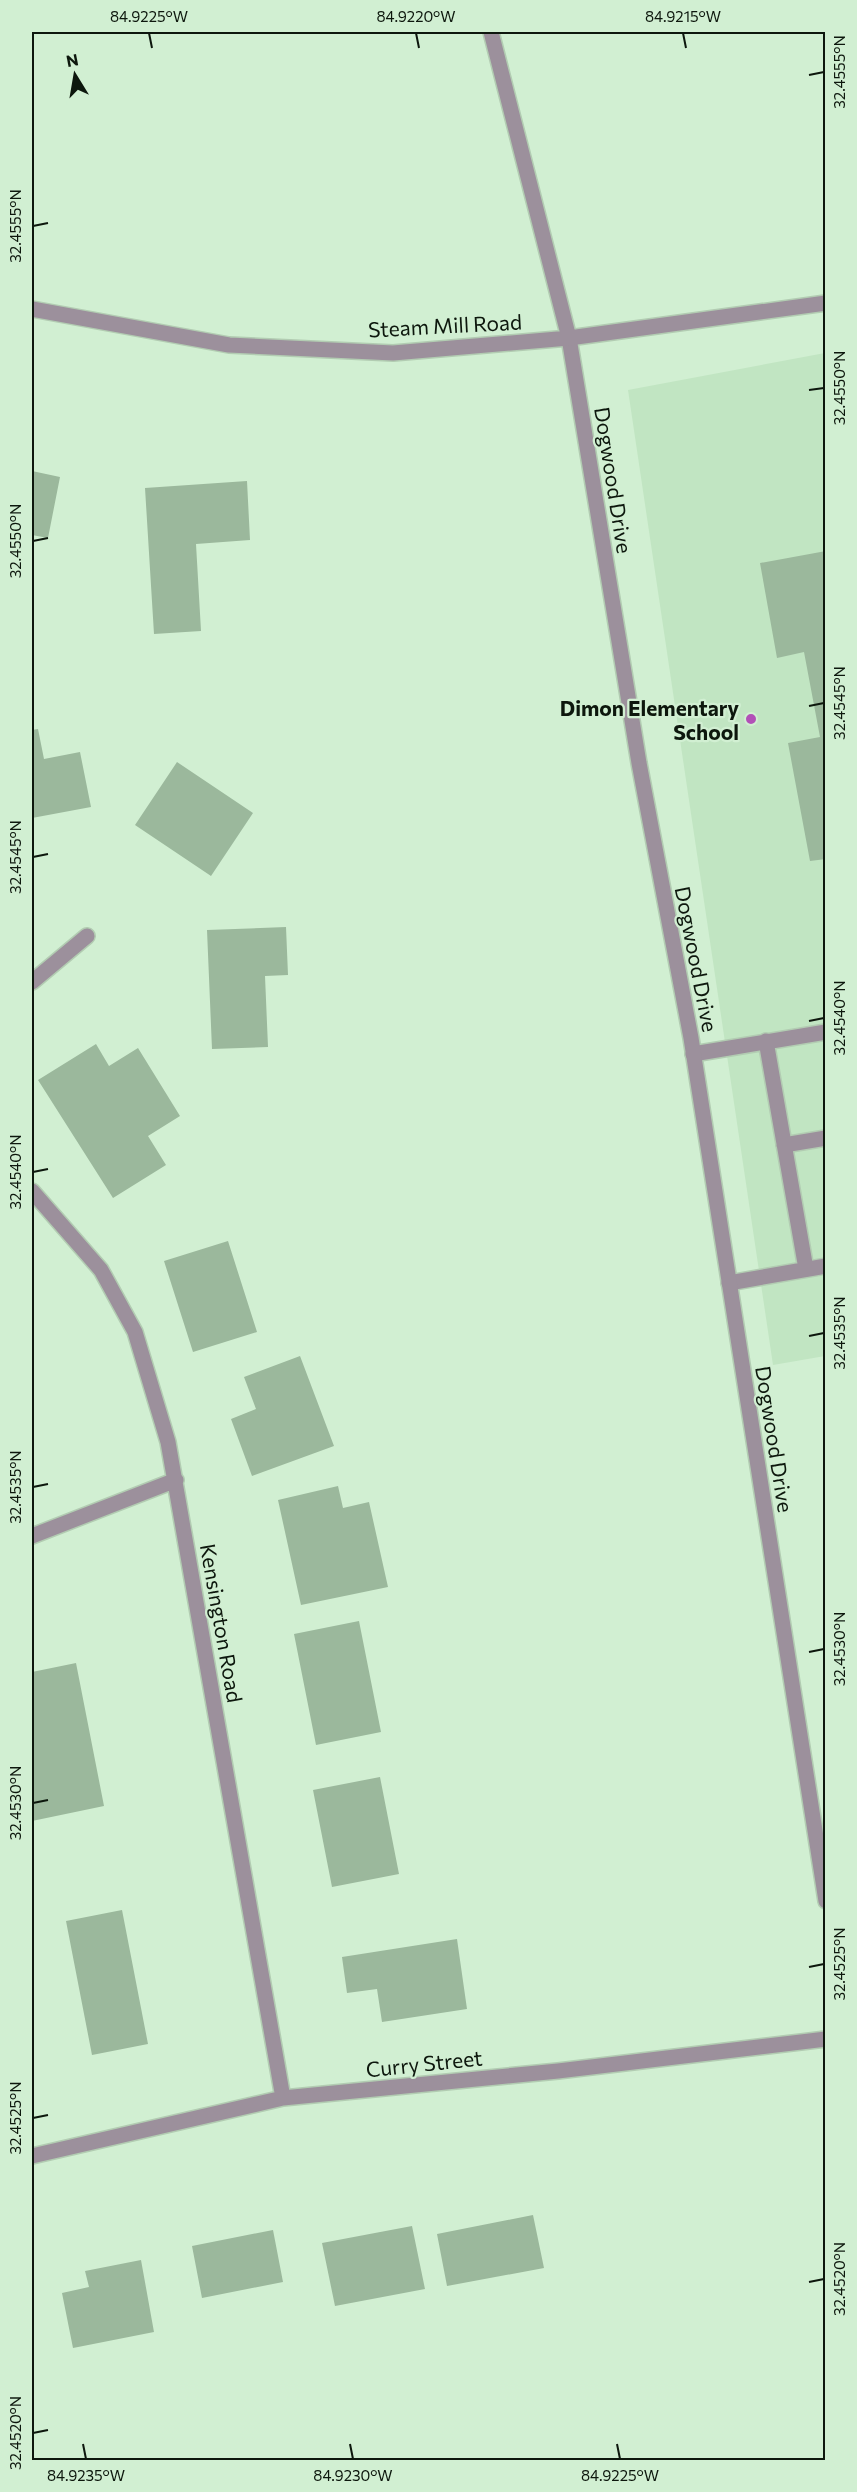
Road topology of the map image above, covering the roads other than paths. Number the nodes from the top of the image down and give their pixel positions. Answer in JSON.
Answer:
{"nodes":[{"id":1,"x":491,"y":32,"type":"edge"},
{"id":2,"x":825,"y":303,"type":"edge"},
{"id":3,"x":32,"y":309,"type":"edge"},
{"id":4,"x":569,"y":338,"type":"junction"},
{"id":5,"x":87,"y":936,"type":"dead end"},
{"id":6,"x":32,"y":982,"type":"edge"},
{"id":7,"x":825,"y":1032,"type":"edge"},
{"id":8,"x":766,"y":1041,"type":"junction"},
{"id":9,"x":693,"y":1054,"type":"junction"},
{"id":10,"x":825,"y":1138,"type":"edge"},
{"id":11,"x":784,"y":1145,"type":"junction"},
{"id":12,"x":32,"y":1191,"type":"edge"},
{"id":13,"x":825,"y":1266,"type":"edge"},
{"id":14,"x":806,"y":1269,"type":"junction"},
{"id":15,"x":729,"y":1283,"type":"junction"},
{"id":16,"x":176,"y":1480,"type":"junction"},
{"id":17,"x":32,"y":1536,"type":"edge"},
{"id":18,"x":825,"y":1901,"type":"edge"},
{"id":19,"x":825,"y":2039,"type":"edge"},
{"id":20,"x":283,"y":2098,"type":"junction"},
{"id":21,"x":32,"y":2156,"type":"edge"}],
"edges":[{"from":1,"to":4,"type":"street","name":"Dogwood Drive"},
{"from":2,"to":4,"type":"street","name":"Steam Mill Road"},
{"from":3,"to":4,"type":"street","name":"Steam Mill Road"},
{"from":4,"to":9,"type":"street","name":"Dogwood Drive"},
{"from":5,"to":6,"type":"street"},
{"from":7,"to":8,"type":"street"},
{"from":8,"to":9,"type":"street"},
{"from":8,"to":11,"type":"street"},
{"from":9,"to":15,"type":"street","name":"Dogwood Drive"},
{"from":10,"to":11,"type":"street"},
{"from":11,"to":14,"type":"street"},
{"from":12,"to":16,"type":"street","name":"Kensington Road"},
{"from":13,"to":14,"type":"street"},
{"from":14,"to":15,"type":"street"},
{"from":15,"to":18,"type":"street","name":"Dogwood Drive"},
{"from":16,"to":17,"type":"street"},
{"from":16,"to":20,"type":"street","name":"Kensington Road"},
{"from":19,"to":20,"type":"street","name":"Curry Street"},
{"from":20,"to":21,"type":"street","name":"Curry Street"}]}
